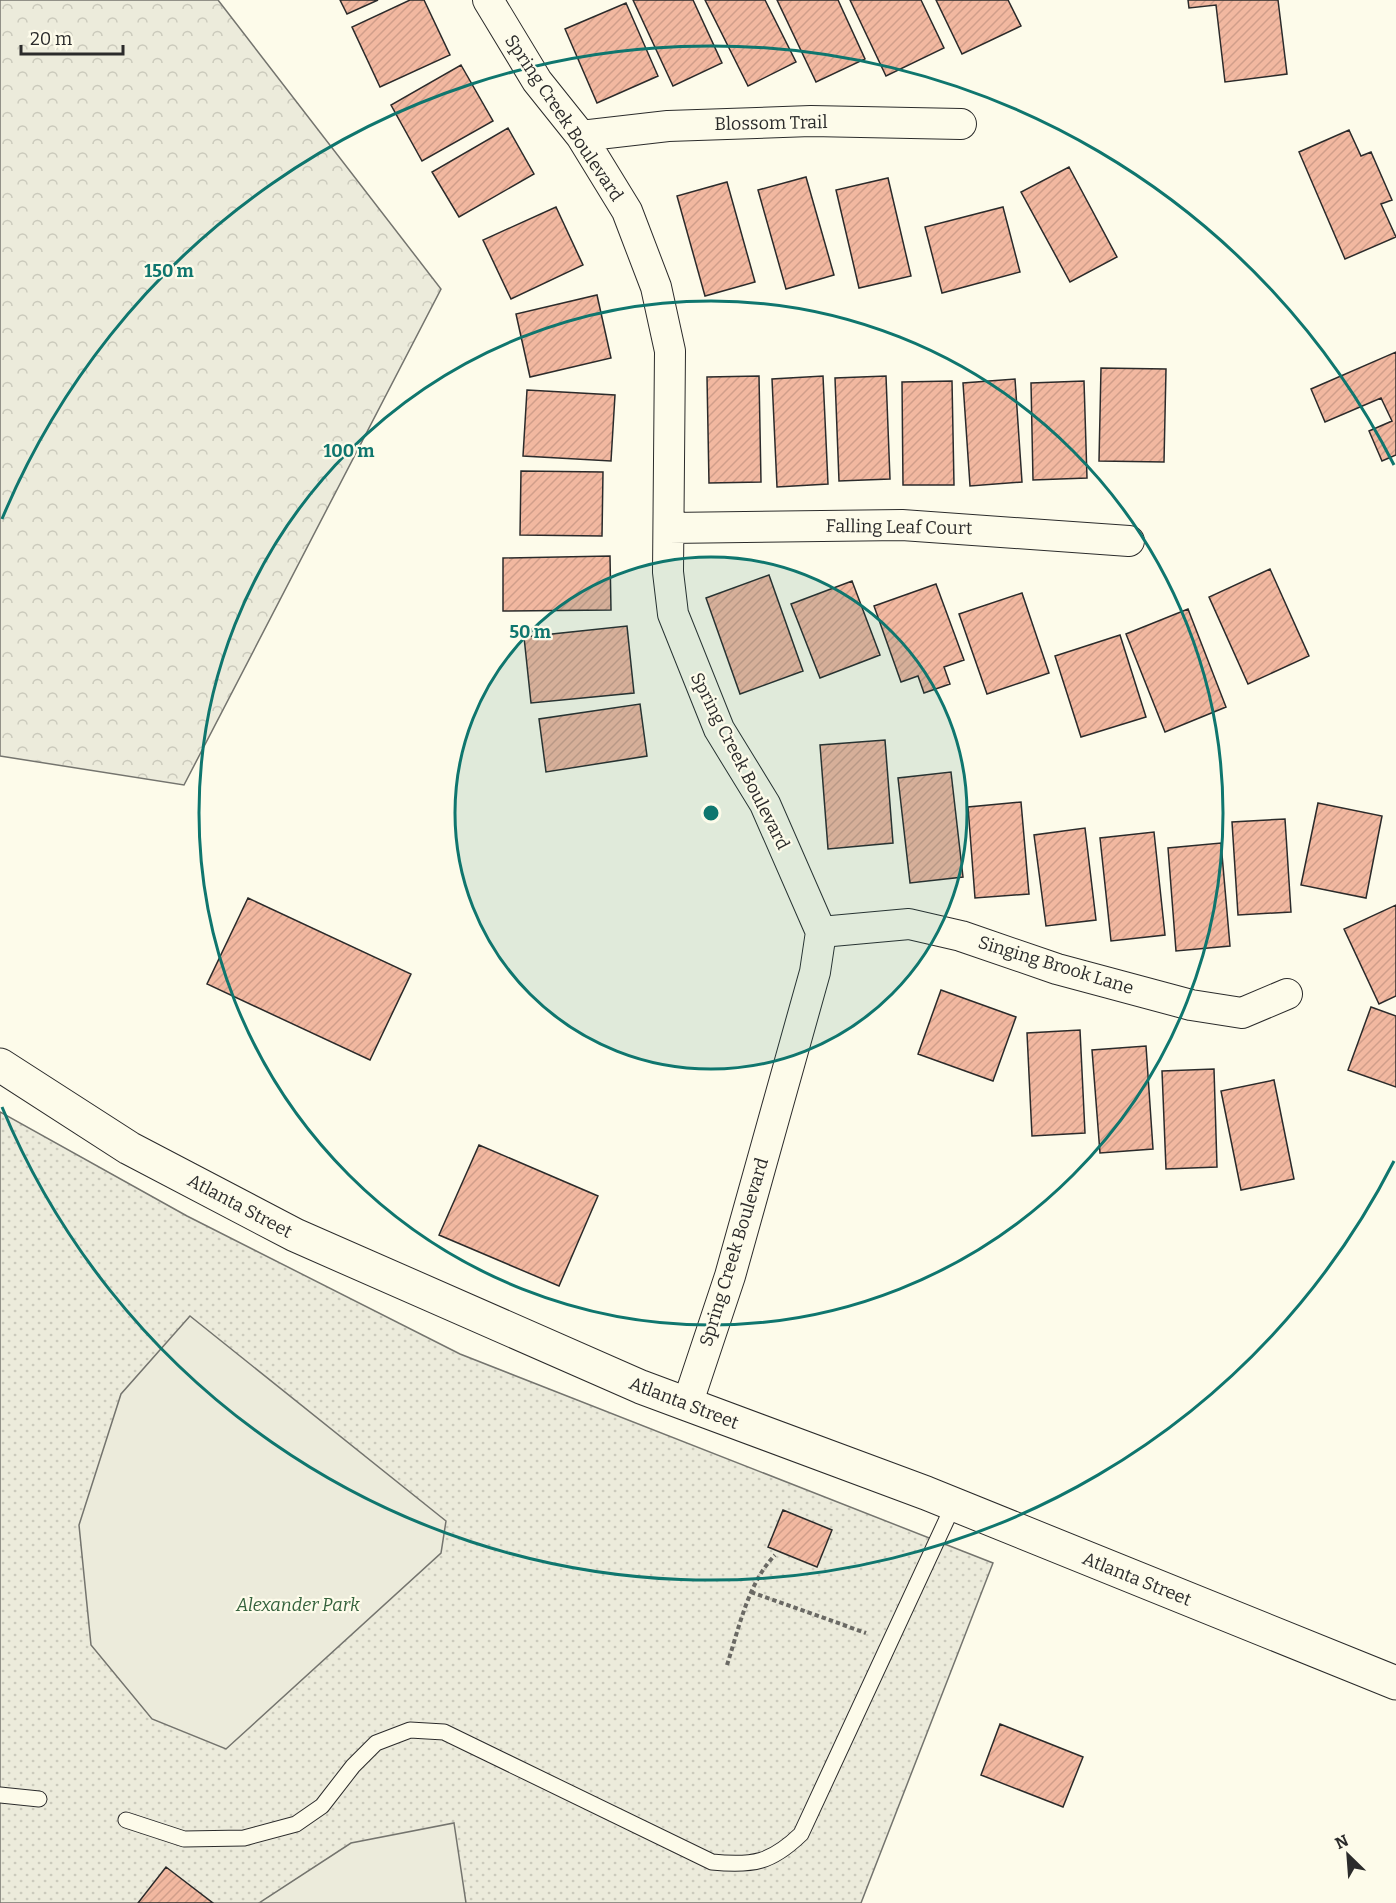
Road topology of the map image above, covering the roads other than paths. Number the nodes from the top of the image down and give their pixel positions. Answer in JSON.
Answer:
{"nodes":[{"id":1,"x":488,"y":0,"type":"edge"},
{"id":2,"x":961,"y":124,"type":"dead end"},
{"id":3,"x":581,"y":136,"type":"junction"},
{"id":4,"x":669,"y":528,"type":"junction"},
{"id":5,"x":1129,"y":541,"type":"dead end"},
{"id":6,"x":821,"y":932,"type":"junction"},
{"id":7,"x":1287,"y":994,"type":"dead end"},
{"id":8,"x":0,"y":1065,"type":"edge"},
{"id":9,"x":687,"y":1405,"type":"junction"},
{"id":10,"x":953,"y":1506,"type":"junction"},
{"id":11,"x":1396,"y":1683,"type":"edge"},
{"id":12,"x":0,"y":1795,"type":"edge"},
{"id":13,"x":39,"y":1799,"type":"dead end"},
{"id":14,"x":126,"y":1820,"type":"dead end"}],
"edges":[{"from":1,"to":3,"type":"street","name":"Spring Creek Boulevard"},
{"from":2,"to":3,"type":"street","name":"Blossom Trail"},
{"from":3,"to":4,"type":"street","name":"Spring Creek Boulevard"},
{"from":4,"to":5,"type":"street","name":"Falling Leaf Court"},
{"from":4,"to":6,"type":"street","name":"Spring Creek Boulevard"},
{"from":6,"to":7,"type":"street","name":"Singing Brook Lane"},
{"from":6,"to":9,"type":"street","name":"Spring Creek Boulevard"},
{"from":8,"to":9,"type":"main road","name":"Atlanta Street"},
{"from":9,"to":10,"type":"main road","name":"Atlanta Street"},
{"from":10,"to":11,"type":"main road","name":"Atlanta Street"},
{"from":10,"to":14,"type":"lane"},
{"from":12,"to":13,"type":"lane"}]}
